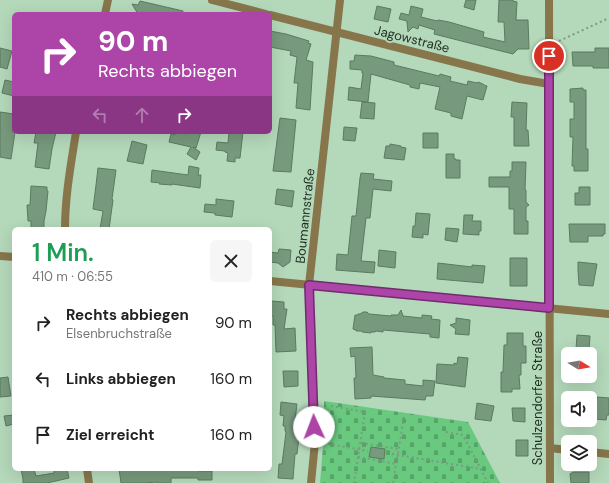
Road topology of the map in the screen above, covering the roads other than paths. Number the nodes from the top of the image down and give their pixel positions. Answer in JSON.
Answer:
{"nodes":[{"id":1,"x":108,"y":0,"type":"edge"},
{"id":2,"x":212,"y":0,"type":"edge"},
{"id":3,"x":340,"y":0,"type":"edge"},
{"id":4,"x":549,"y":0,"type":"edge"},
{"id":5,"x":105,"y":12,"type":"edge"},
{"id":6,"x":258,"y":12,"type":"edge"},
{"id":7,"x":272,"y":16,"type":"edge"},
{"id":8,"x":336,"y":32,"type":"junction"},
{"id":9,"x":549,"y":84,"type":"junction"},
{"id":10,"x":76,"y":134,"type":"edge"},
{"id":11,"x":65,"y":227,"type":"edge"},
{"id":12,"x":0,"y":256,"type":"edge"},
{"id":13,"x":12,"y":257,"type":"edge"},
{"id":14,"x":272,"y":281,"type":"edge"},
{"id":15,"x":309,"y":285,"type":"junction"},
{"id":16,"x":549,"y":308,"type":"junction"},
{"id":17,"x":609,"y":314,"type":"edge"},
{"id":18,"x":550,"y":448,"type":"junction"},
{"id":19,"x":561,"y":449,"type":"edge"},
{"id":20,"x":597,"y":453,"type":"edge"},
{"id":21,"x":609,"y":454,"type":"edge"},
{"id":22,"x":86,"y":471,"type":"edge"},
{"id":23,"x":89,"y":483,"type":"edge"},
{"id":24,"x":311,"y":483,"type":"edge"},
{"id":25,"x":550,"y":483,"type":"edge"}],
"edges":[{"from":1,"to":5,"type":"street"},
{"from":2,"to":6,"type":"street"},
{"from":3,"to":8,"type":"street","name":"Boumannstraße"},
{"from":4,"to":9,"type":"street","name":"Schulzendorfer Straße"},
{"from":7,"to":8,"type":"street","name":"Jagowstraße"},
{"from":8,"to":9,"type":"street","name":"Jagowstraße"},
{"from":8,"to":15,"type":"street","name":"Boumannstraße"},
{"from":9,"to":16,"type":"street","name":"Schulzendorfer Straße"},
{"from":10,"to":11,"type":"street"},
{"from":12,"to":13,"type":"street"},
{"from":14,"to":15,"type":"street"},
{"from":15,"to":16,"type":"street"},
{"from":15,"to":24,"type":"street","name":"Boumannstraße"},
{"from":16,"to":17,"type":"street"},
{"from":16,"to":18,"type":"street","name":"Schulzendorfer Straße"},
{"from":18,"to":19,"type":"street"},
{"from":18,"to":25,"type":"street","name":"Schulzendorfer Straße"},
{"from":20,"to":21,"type":"street"},
{"from":22,"to":23,"type":"street"}]}
